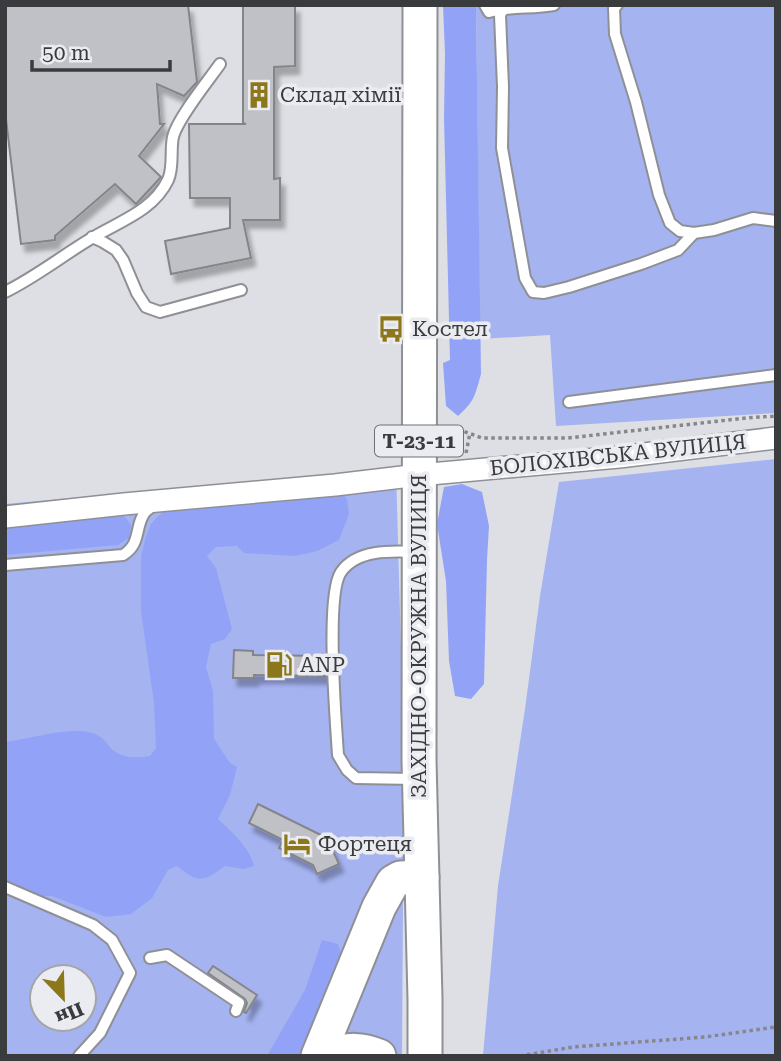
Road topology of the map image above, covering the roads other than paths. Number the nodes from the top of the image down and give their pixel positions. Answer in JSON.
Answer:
{"nodes":[{"id":1,"x":420,"y":5,"type":"edge"},
{"id":2,"x":485,"y":5,"type":"edge"},
{"id":3,"x":554,"y":5,"type":"edge"},
{"id":4,"x":613,"y":6,"type":"edge"},
{"id":5,"x":504,"y":8,"type":"junction"},
{"id":6,"x":220,"y":64,"type":"dead end"},
{"id":7,"x":776,"y":221,"type":"edge"},
{"id":8,"x":694,"y":233,"type":"junction"},
{"id":9,"x":93,"y":237,"type":"junction"},
{"id":10,"x":241,"y":290,"type":"dead end"},
{"id":11,"x":5,"y":292,"type":"edge"},
{"id":12,"x":776,"y":375,"type":"edge"},
{"id":13,"x":569,"y":402,"type":"dead end"},
{"id":14,"x":776,"y":438,"type":"edge"},
{"id":15,"x":419,"y":475,"type":"junction"},
{"id":16,"x":164,"y":500,"type":"junction"},
{"id":17,"x":124,"y":504,"type":"junction"},
{"id":18,"x":5,"y":517,"type":"edge"},
{"id":19,"x":141,"y":521,"type":"junction"},
{"id":20,"x":419,"y":552,"type":"junction"},
{"id":21,"x":5,"y":565,"type":"edge"},
{"id":22,"x":419,"y":779,"type":"junction"},
{"id":23,"x":422,"y":877,"type":"junction"},
{"id":24,"x":5,"y":887,"type":"edge"},
{"id":25,"x":150,"y":958,"type":"dead end"},
{"id":26,"x":425,"y":999,"type":"junction"},
{"id":27,"x":236,"y":1011,"type":"dead end"},
{"id":28,"x":79,"y":1056,"type":"edge"},
{"id":29,"x":318,"y":1056,"type":"edge"},
{"id":30,"x":331,"y":1056,"type":"edge"},
{"id":31,"x":379,"y":1056,"type":"edge"},
{"id":32,"x":425,"y":1056,"type":"edge"},
{"id":33,"x":443,"y":1056,"type":"edge"}],
"edges":[{"from":1,"to":15,"type":"main road","name":"ЗАХІДНО-ОКРУЖНА ВУЛИЦЯ"},
{"from":2,"to":5,"type":"lane"},
{"from":3,"to":5,"type":"lane"},
{"from":4,"to":8,"type":"lane"},
{"from":5,"to":8,"type":"lane"},
{"from":6,"to":9,"type":"lane"},
{"from":7,"to":8,"type":"lane"},
{"from":9,"to":10,"type":"lane"},
{"from":9,"to":11,"type":"lane"},
{"from":12,"to":13,"type":"lane"},
{"from":14,"to":15,"type":"street","name":"БОЛОХІВСЬКА ВУЛИЦЯ"},
{"from":15,"to":16,"type":"street","name":"БОЛОХІВСЬКА ВУЛИЦЯ"},
{"from":15,"to":20,"type":"main road","name":"ЗАХІДНО-ОКРУЖНА ВУЛИЦЯ","number":"Т-23-11"},
{"from":16,"to":17,"type":"street","name":"БОЛОХІВСЬКА ВУЛИЦЯ"},
{"from":16,"to":19,"type":"lane"},
{"from":17,"to":18,"type":"street","name":"БОЛОХІВСЬКА ВУЛИЦЯ"},
{"from":17,"to":19,"type":"lane"},
{"from":19,"to":21,"type":"lane"},
{"from":20,"to":22,"type":"main road","name":"ЗАХІДНО-ОКРУЖНА ВУЛИЦЯ","number":"Т-23-11"},
{"from":20,"to":22,"type":"lane"},
{"from":22,"to":23,"type":"main road","name":"ЗАХІДНО-ОКРУЖНА ВУЛИЦЯ","number":"Т-23-11"},
{"from":23,"to":26,"type":"main road","name":"ЗАХІДНО-ОКРУЖНА ВУЛИЦЯ","number":"Т-23-11"},
{"from":23,"to":29,"type":"main road"},
{"from":24,"to":28,"type":"lane"},
{"from":25,"to":27,"type":"lane"},
{"from":26,"to":32,"type":"main road","name":"ЗАХІДНО-ОКРУЖНА ВУЛИЦЯ"},
{"from":26,"to":33,"type":"main road","number":"Т-23-11"},
{"from":30,"to":31,"type":"main road"}]}
